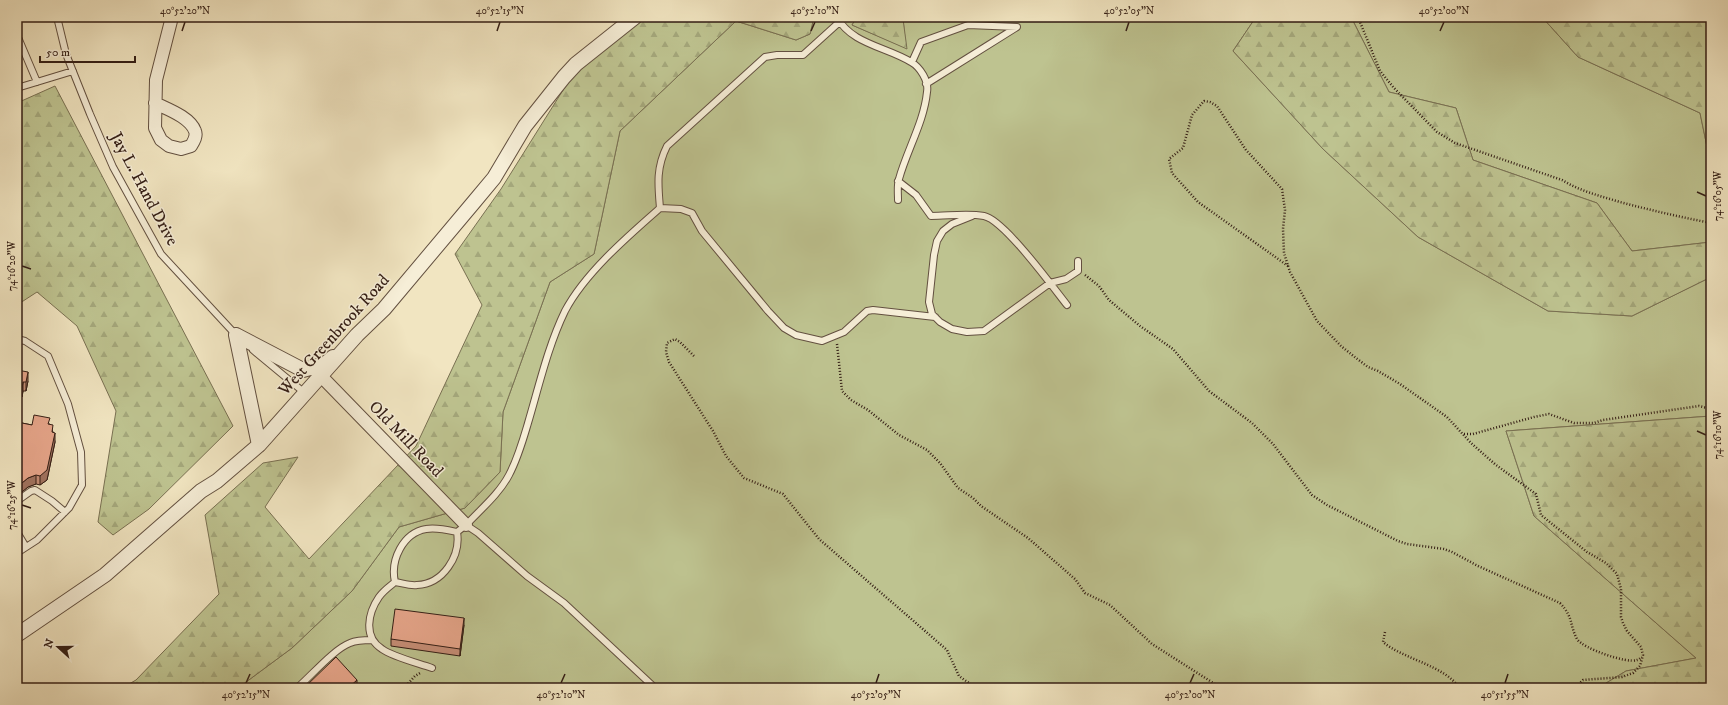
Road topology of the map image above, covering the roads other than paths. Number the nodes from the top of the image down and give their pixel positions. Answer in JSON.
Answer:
{"nodes":[{"id":1,"x":57,"y":17,"type":"edge"},
{"id":2,"x":172,"y":17,"type":"edge"},
{"id":3,"x":635,"y":17,"type":"edge"},
{"id":4,"x":845,"y":17,"type":"edge"},
{"id":5,"x":838,"y":19,"type":"edge"},
{"id":6,"x":17,"y":35,"type":"edge"},
{"id":7,"x":912,"y":62,"type":"junction"},
{"id":8,"x":73,"y":71,"type":"junction"},
{"id":9,"x":37,"y":82,"type":"junction"},
{"id":10,"x":926,"y":84,"type":"junction"},
{"id":11,"x":17,"y":88,"type":"edge"},
{"id":12,"x":155,"y":103,"type":"dead end"},
{"id":13,"x":898,"y":181,"type":"junction"},
{"id":14,"x":898,"y":200,"type":"dead end"},
{"id":15,"x":660,"y":208,"type":"junction"},
{"id":16,"x":972,"y":216,"type":"junction"},
{"id":17,"x":1078,"y":261,"type":"dead end"},
{"id":18,"x":1050,"y":283,"type":"junction"},
{"id":19,"x":1067,"y":305,"type":"dead end"},
{"id":20,"x":935,"y":317,"type":"junction"},
{"id":21,"x":236,"y":335,"type":"junction"},
{"id":22,"x":357,"y":335,"type":"junction"},
{"id":23,"x":17,"y":339,"type":"edge"},
{"id":24,"x":321,"y":376,"type":"junction"},
{"id":25,"x":306,"y":394,"type":"junction"},
{"id":26,"x":259,"y":445,"type":"junction"},
{"id":27,"x":17,"y":501,"type":"edge"},
{"id":28,"x":65,"y":512,"type":"junction"},
{"id":29,"x":462,"y":528,"type":"junction"},
{"id":30,"x":17,"y":532,"type":"edge"},
{"id":31,"x":26,"y":547,"type":"junction"},
{"id":32,"x":17,"y":553,"type":"edge"},
{"id":33,"x":395,"y":582,"type":"junction"},
{"id":34,"x":17,"y":635,"type":"edge"},
{"id":35,"x":372,"y":640,"type":"junction"},
{"id":36,"x":432,"y":668,"type":"road end"},
{"id":37,"x":297,"y":688,"type":"edge"},
{"id":38,"x":655,"y":688,"type":"edge"}],
"edges":[{"from":1,"to":8,"type":"lane","name":"Jay L. Hand Drive"},
{"from":2,"to":12,"type":"street"},
{"from":3,"to":22,"type":"street","name":"West Greenbrook Road"},
{"from":4,"to":5,"type":"lane"},
{"from":5,"to":7,"type":"lane"},
{"from":5,"to":15,"type":"lane"},
{"from":6,"to":9,"type":"lane"},
{"from":7,"to":10,"type":"lane"},
{"from":7,"to":10,"type":"lane"},
{"from":8,"to":9,"type":"lane"},
{"from":8,"to":21,"type":"lane","name":"Jay L. Hand Drive"},
{"from":9,"to":11,"type":"lane"},
{"from":10,"to":13,"type":"lane"},
{"from":13,"to":14,"type":"lane"},
{"from":13,"to":16,"type":"lane"},
{"from":15,"to":20,"type":"lane"},
{"from":15,"to":29,"type":"lane"},
{"from":16,"to":18,"type":"lane"},
{"from":16,"to":20,"type":"lane"},
{"from":17,"to":18,"type":"lane"},
{"from":18,"to":19,"type":"lane"},
{"from":18,"to":20,"type":"lane"},
{"from":21,"to":22,"type":"street"},
{"from":21,"to":25,"type":"lane","name":"Jay L. Hand Drive"},
{"from":21,"to":26,"type":"street"},
{"from":22,"to":24,"type":"street","name":"West Greenbrook Road"},
{"from":23,"to":28,"type":"lane"},
{"from":24,"to":25,"type":"street","name":"West Greenbrook Road"},
{"from":24,"to":29,"type":"street","name":"Old Mill Road"},
{"from":25,"to":26,"type":"street","name":"West Greenbrook Road"},
{"from":26,"to":34,"type":"street","name":"West Greenbrook Road"},
{"from":27,"to":28,"type":"lane"},
{"from":28,"to":31,"type":"lane"},
{"from":29,"to":33,"type":"lane"},
{"from":29,"to":33,"type":"lane"},
{"from":29,"to":38,"type":"lane"},
{"from":30,"to":31,"type":"lane"},
{"from":31,"to":32,"type":"lane"},
{"from":33,"to":35,"type":"lane"},
{"from":35,"to":36,"type":"lane"},
{"from":35,"to":37,"type":"lane"}]}
